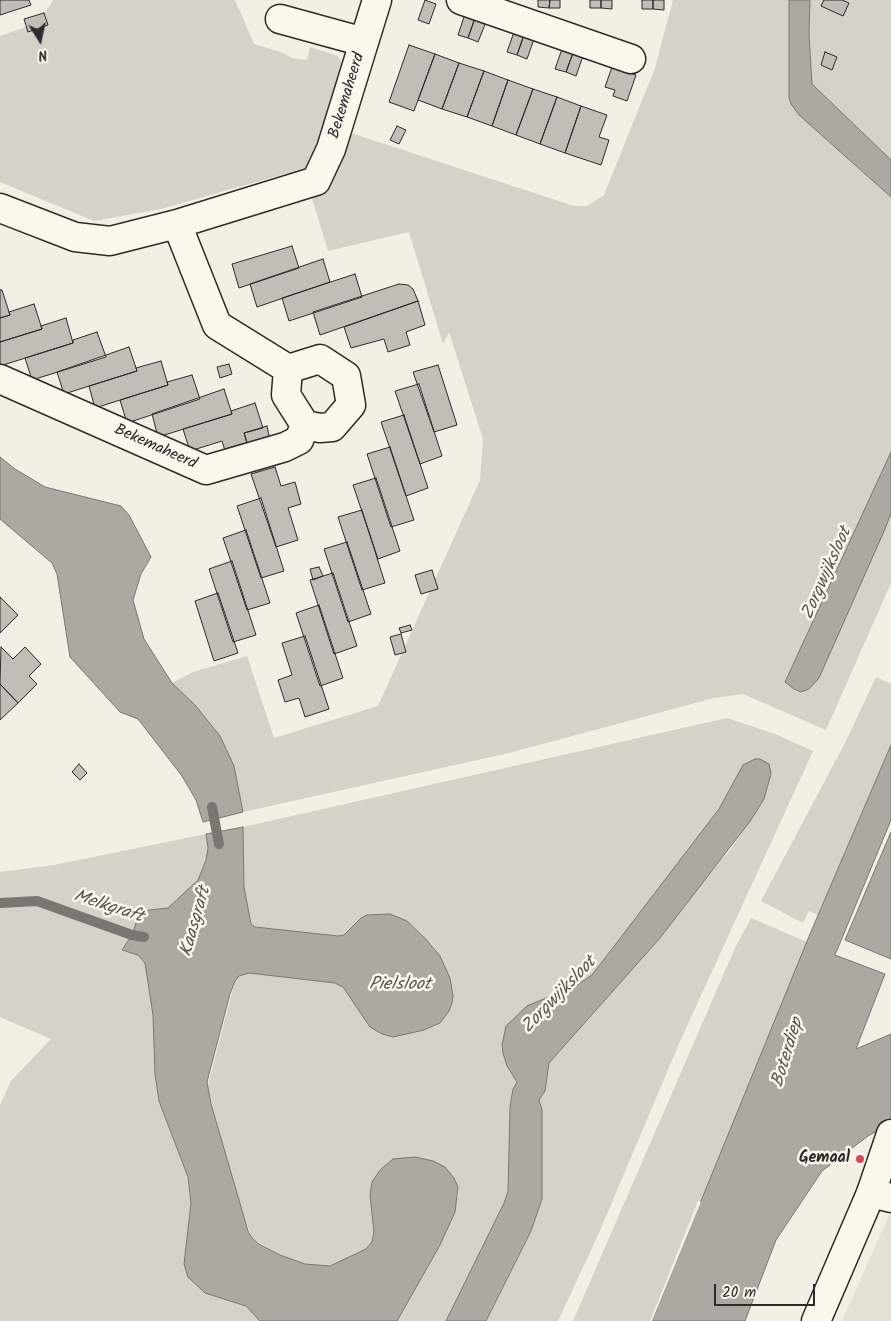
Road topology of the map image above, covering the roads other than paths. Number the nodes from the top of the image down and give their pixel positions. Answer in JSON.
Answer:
{"nodes":[{"id":1,"x":377,"y":0,"type":"edge"},
{"id":2,"x":461,"y":0,"type":"edge"},
{"id":3,"x":280,"y":20,"type":"dead end"},
{"id":4,"x":364,"y":42,"type":"junction"},
{"id":5,"x":631,"y":59,"type":"dead end"},
{"id":6,"x":0,"y":208,"type":"edge"},
{"id":7,"x":177,"y":224,"type":"junction"},
{"id":8,"x":288,"y":369,"type":"junction"},
{"id":9,"x":0,"y":380,"type":"edge"},
{"id":10,"x":305,"y":425,"type":"junction"},
{"id":11,"x":891,"y":1134,"type":"edge"},
{"id":12,"x":881,"y":1196,"type":"edge"},
{"id":13,"x":816,"y":1321,"type":"edge"}],
"edges":[{"from":1,"to":4,"type":"street","name":"Bekemaheerd"},
{"from":2,"to":5,"type":"street"},
{"from":3,"to":4,"type":"street","name":"Bekemaheerd"},
{"from":4,"to":7,"type":"street","name":"Bekemaheerd"},
{"from":6,"to":7,"type":"street","name":"Bekemaheerd"},
{"from":7,"to":8,"type":"street"},
{"from":8,"to":10,"type":"street"},
{"from":8,"to":10,"type":"street"},
{"from":9,"to":10,"type":"street","name":"Bekemaheerd"},
{"from":11,"to":12,"type":"street"},
{"from":12,"to":13,"type":"street"}]}
